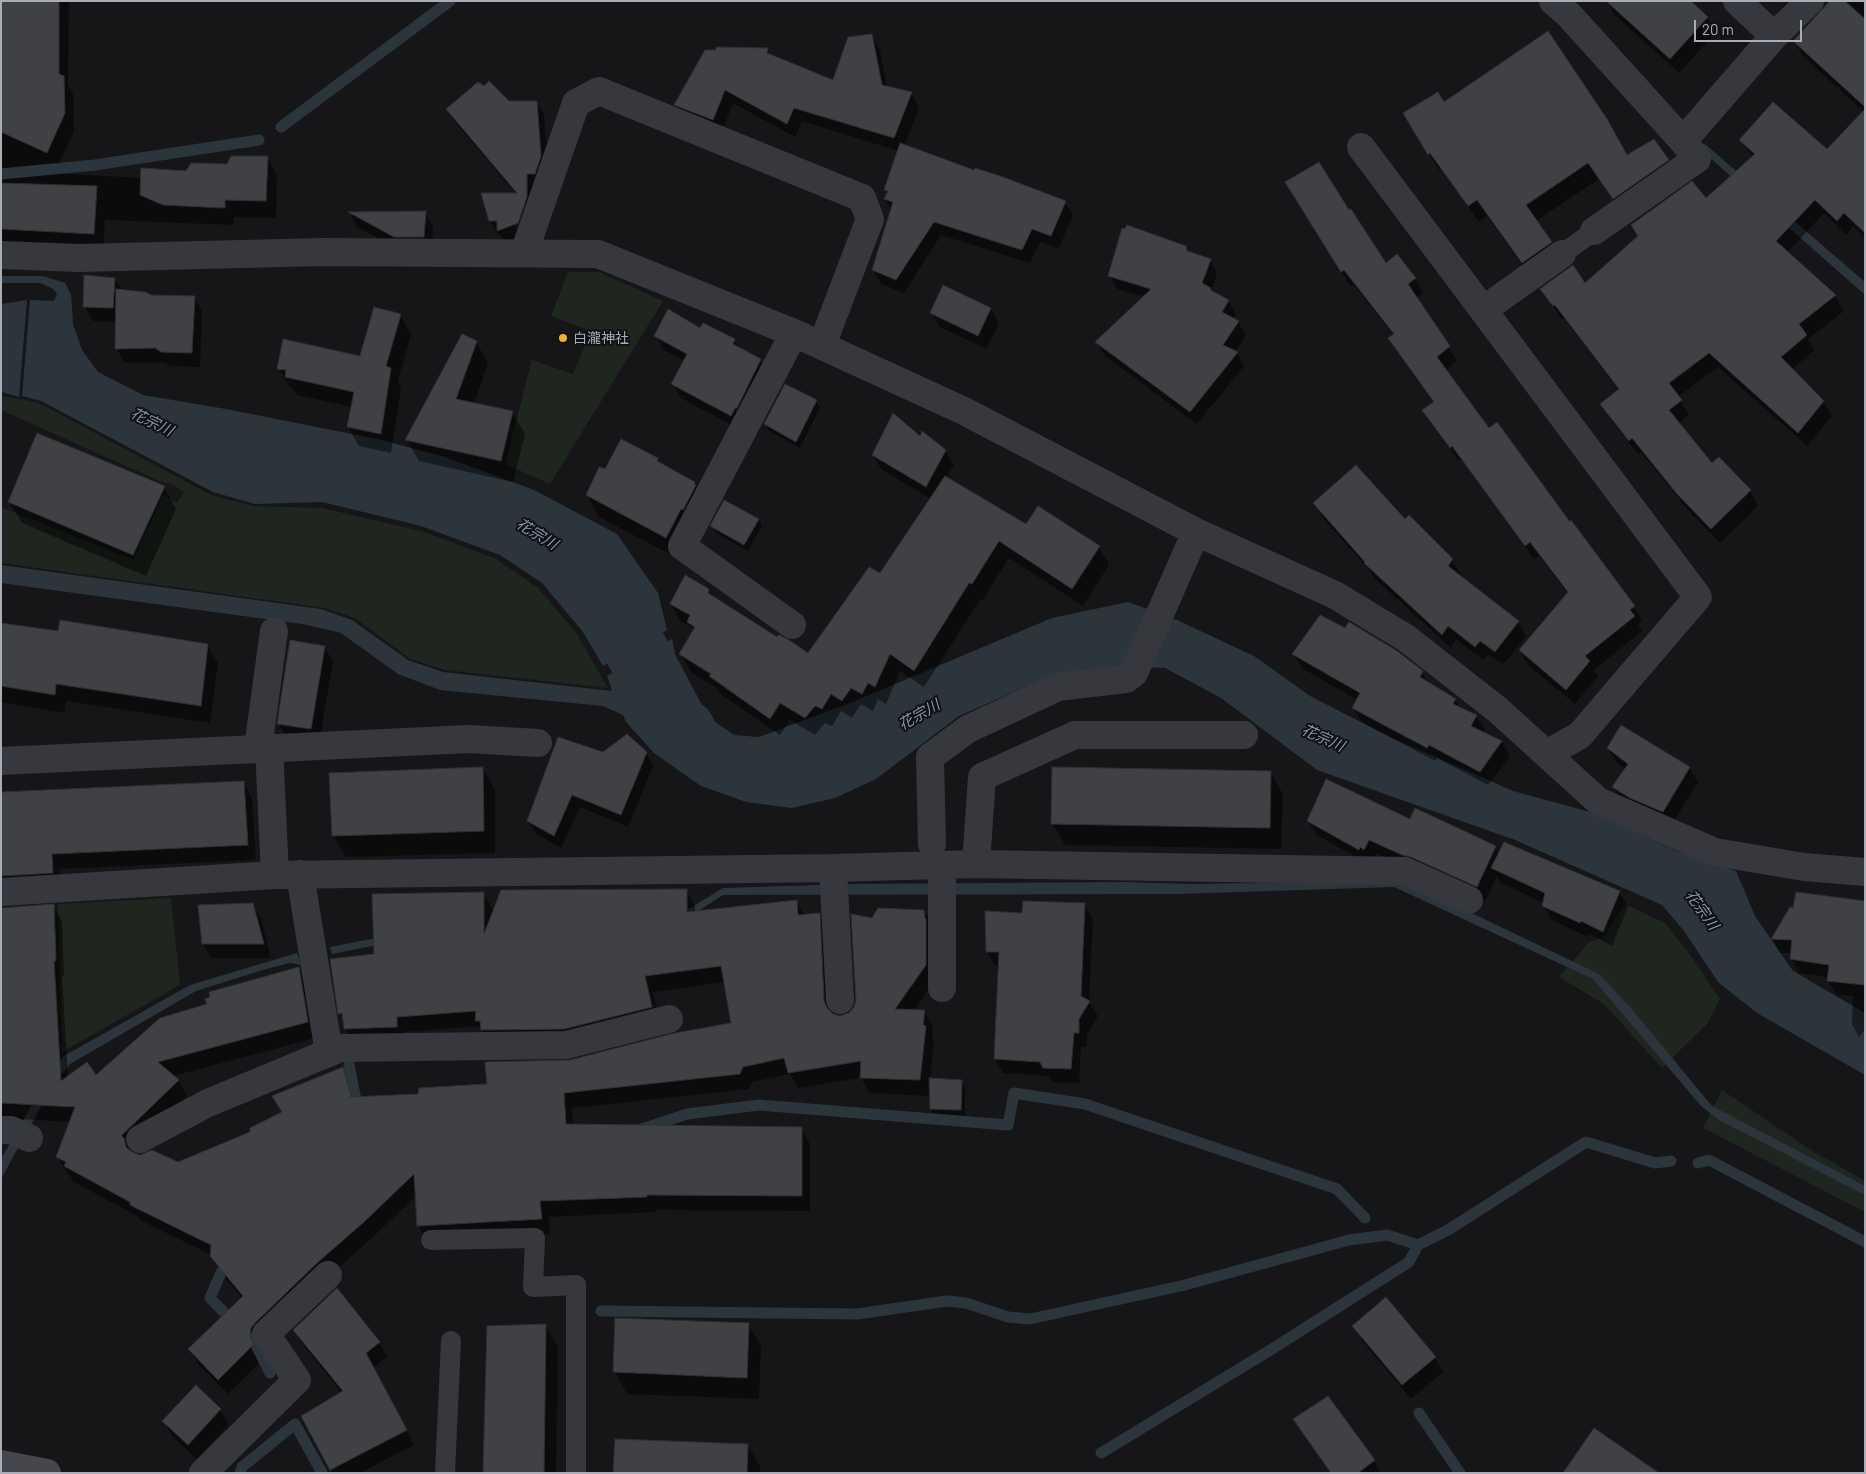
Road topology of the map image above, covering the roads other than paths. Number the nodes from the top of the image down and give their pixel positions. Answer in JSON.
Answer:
{"nodes":[{"id":1,"x":1553,"y":1,"type":"edge"},
{"id":2,"x":1737,"y":1,"type":"edge"},
{"id":3,"x":1810,"y":1,"type":"edge"},
{"id":4,"x":1774,"y":36,"type":"junction"},
{"id":5,"x":1683,"y":141,"type":"junction"},
{"id":6,"x":1361,"y":147,"type":"dead end"},
{"id":7,"x":1594,"y":231,"type":"joint"},
{"id":8,"x":524,"y":253,"type":"junction"},
{"id":9,"x":1562,"y":254,"type":"joint"},
{"id":10,"x":1,"y":255,"type":"edge"},
{"id":11,"x":1483,"y":310,"type":"junction"},
{"id":12,"x":794,"y":333,"type":"junction"},
{"id":13,"x":822,"y":345,"type":"junction"},
{"id":14,"x":1196,"y":532,"type":"junction"},
{"id":15,"x":792,"y":625,"type":"dead end"},
{"id":16,"x":274,"y":631,"type":"dead end"},
{"id":17,"x":1244,"y":735,"type":"dead end"},
{"id":18,"x":538,"y":743,"type":"dead end"},
{"id":19,"x":263,"y":748,"type":"junction"},
{"id":20,"x":1547,"y":754,"type":"junction"},
{"id":21,"x":1,"y":761,"type":"edge"},
{"id":22,"x":937,"y":854,"type":"junction"},
{"id":23,"x":976,"y":864,"type":"junction"},
{"id":24,"x":833,"y":868,"type":"junction"},
{"id":25,"x":1865,"y":872,"type":"edge"},
{"id":26,"x":288,"y":874,"type":"junction"},
{"id":27,"x":1,"y":892,"type":"edge"},
{"id":28,"x":1469,"y":900,"type":"dead end"},
{"id":29,"x":942,"y":988,"type":"dead end"},
{"id":30,"x":840,"y":1000,"type":"dead end"},
{"id":31,"x":669,"y":1018,"type":"dead end"},
{"id":32,"x":329,"y":1053,"type":"junction"},
{"id":33,"x":1,"y":1130,"type":"edge"},
{"id":34,"x":29,"y":1138,"type":"dead end"},
{"id":35,"x":140,"y":1139,"type":"dead end"},
{"id":36,"x":431,"y":1240,"type":"dead end"},
{"id":37,"x":328,"y":1275,"type":"dead end"},
{"id":38,"x":451,"y":1341,"type":"dead end"},
{"id":39,"x":1,"y":1464,"type":"edge"},
{"id":40,"x":47,"y":1473,"type":"edge"},
{"id":41,"x":202,"y":1473,"type":"edge"},
{"id":42,"x":445,"y":1473,"type":"edge"},
{"id":43,"x":576,"y":1473,"type":"edge"}],
"edges":[{"from":1,"to":5,"type":"street"},
{"from":2,"to":4,"type":"street"},
{"from":3,"to":4,"type":"street"},
{"from":4,"to":5,"type":"street"},
{"from":5,"to":7,"type":"street"},
{"from":6,"to":11,"type":"street"},
{"from":7,"to":9,"type":"lane"},
{"from":8,"to":10,"type":"street"},
{"from":8,"to":12,"type":"street"},
{"from":8,"to":13,"type":"street"},
{"from":9,"to":11,"type":"street"},
{"from":11,"to":20,"type":"street"},
{"from":12,"to":13,"type":"street"},
{"from":12,"to":15,"type":"street"},
{"from":13,"to":14,"type":"street"},
{"from":14,"to":20,"type":"street"},
{"from":14,"to":22,"type":"street"},
{"from":16,"to":19,"type":"street"},
{"from":17,"to":23,"type":"street"},
{"from":18,"to":19,"type":"street"},
{"from":19,"to":21,"type":"street"},
{"from":19,"to":26,"type":"street"},
{"from":20,"to":25,"type":"street"},
{"from":22,"to":23,"type":"street"},
{"from":22,"to":24,"type":"street"},
{"from":22,"to":29,"type":"street"},
{"from":23,"to":28,"type":"street"},
{"from":24,"to":26,"type":"street"},
{"from":24,"to":30,"type":"street"},
{"from":26,"to":27,"type":"street"},
{"from":26,"to":32,"type":"street"},
{"from":31,"to":32,"type":"street"},
{"from":32,"to":35,"type":"street"},
{"from":33,"to":34,"type":"street"},
{"from":36,"to":43,"type":"lane"},
{"from":37,"to":41,"type":"street"},
{"from":38,"to":42,"type":"lane"},
{"from":39,"to":40,"type":"street"}]}
